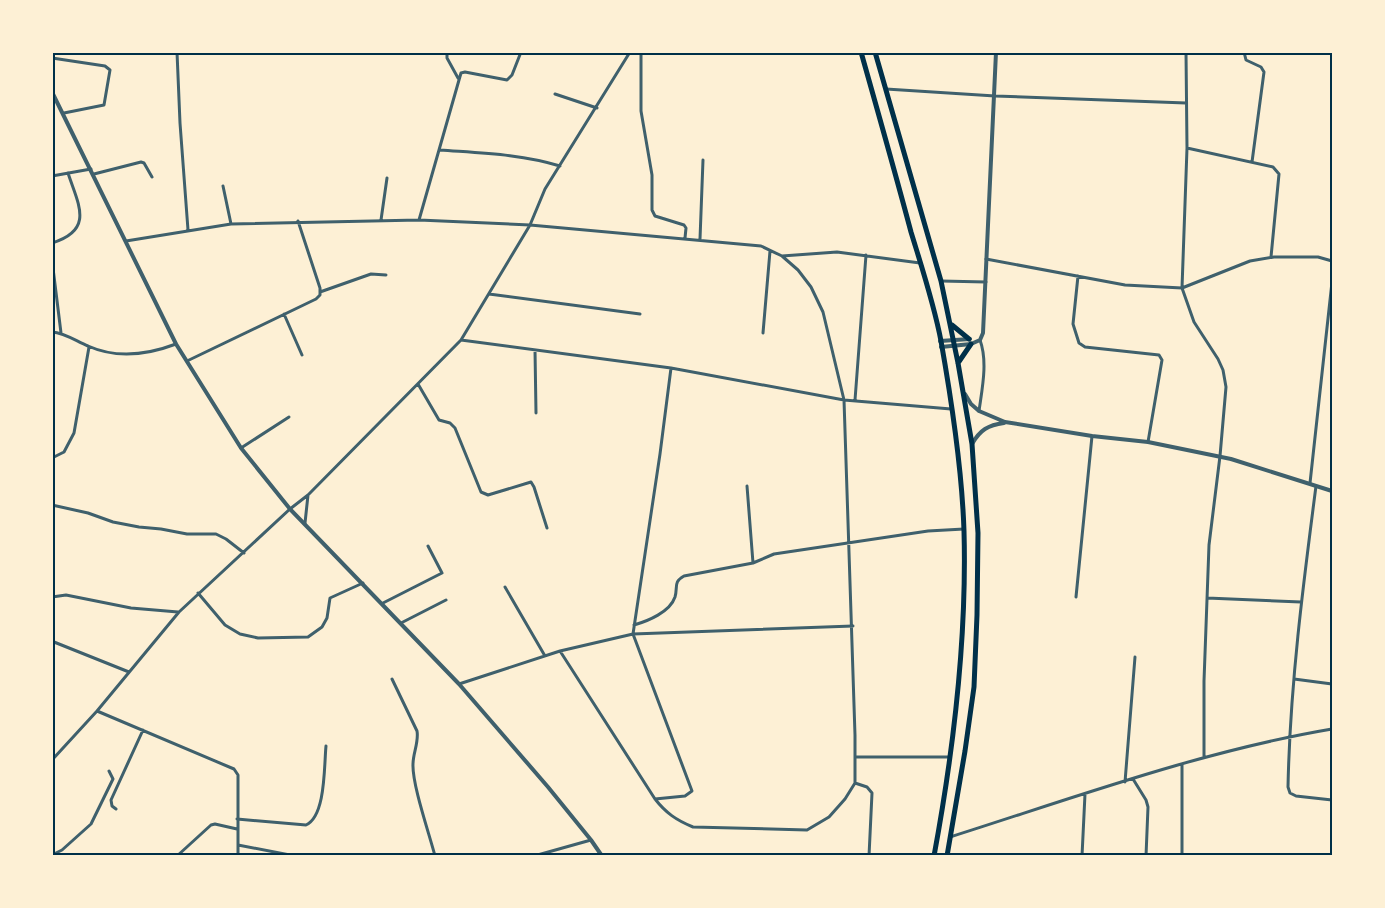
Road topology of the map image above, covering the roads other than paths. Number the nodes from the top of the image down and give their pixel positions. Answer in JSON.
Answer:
{"nodes":[{"id":1,"x":177,"y":52,"type":"edge"},
{"id":2,"x":447,"y":52,"type":"edge"},
{"id":3,"x":521,"y":52,"type":"edge"},
{"id":4,"x":641,"y":52,"type":"edge"},
{"id":5,"x":861,"y":52,"type":"edge"},
{"id":6,"x":875,"y":52,"type":"edge"},
{"id":7,"x":996,"y":52,"type":"edge"},
{"id":8,"x":1186,"y":52,"type":"edge"},
{"id":9,"x":1244,"y":52,"type":"edge"},
{"id":10,"x":630,"y":53,"type":"edge"},
{"id":11,"x":52,"y":58,"type":"edge"},
{"id":12,"x":459,"y":78,"type":"junction"},
{"id":13,"x":886,"y":89,"type":"junction"},
{"id":14,"x":52,"y":92,"type":"edge"},
{"id":15,"x":555,"y":94,"type":"dead end"},
{"id":16,"x":995,"y":96,"type":"junction"},
{"id":17,"x":1186,"y":103,"type":"junction"},
{"id":18,"x":59,"y":104,"type":"junction"},
{"id":19,"x":52,"y":105,"type":"edge"},
{"id":20,"x":597,"y":108,"type":"junction"},
{"id":21,"x":64,"y":113,"type":"junction"},
{"id":22,"x":1187,"y":148,"type":"junction"},
{"id":23,"x":440,"y":150,"type":"junction"},
{"id":24,"x":703,"y":160,"type":"dead end"},
{"id":25,"x":1252,"y":162,"type":"junction"},
{"id":26,"x":560,"y":166,"type":"junction"},
{"id":27,"x":92,"y":172,"type":"junction"},
{"id":28,"x":68,"y":173,"type":"junction"},
{"id":29,"x":52,"y":176,"type":"edge"},
{"id":30,"x":152,"y":177,"type":"dead end"},
{"id":31,"x":387,"y":178,"type":"dead end"},
{"id":32,"x":223,"y":186,"type":"dead end"},
{"id":33,"x":381,"y":220,"type":"junction"},
{"id":34,"x":419,"y":220,"type":"junction"},
{"id":35,"x":298,"y":221,"type":"junction"},
{"id":36,"x":231,"y":224,"type":"junction"},
{"id":37,"x":530,"y":225,"type":"junction"},
{"id":38,"x":188,"y":230,"type":"junction"},
{"id":39,"x":685,"y":238,"type":"junction"},
{"id":40,"x":700,"y":239,"type":"junction"},
{"id":41,"x":126,"y":241,"type":"junction"},
{"id":42,"x":52,"y":243,"type":"edge"},
{"id":43,"x":770,"y":250,"type":"junction"},
{"id":44,"x":866,"y":255,"type":"junction"},
{"id":45,"x":782,"y":256,"type":"junction"},
{"id":46,"x":1271,"y":257,"type":"junction"},
{"id":47,"x":986,"y":259,"type":"junction"},
{"id":48,"x":52,"y":260,"type":"edge"},
{"id":49,"x":1332,"y":261,"type":"edge"},
{"id":50,"x":920,"y":263,"type":"junction"},
{"id":51,"x":386,"y":275,"type":"dead end"},
{"id":52,"x":1078,"y":276,"type":"junction"},
{"id":53,"x":941,"y":281,"type":"junction"},
{"id":54,"x":986,"y":282,"type":"junction"},
{"id":55,"x":1332,"y":282,"type":"edge"},
{"id":56,"x":1182,"y":288,"type":"junction"},
{"id":57,"x":320,"y":292,"type":"junction"},
{"id":58,"x":489,"y":294,"type":"junction"},
{"id":59,"x":284,"y":314,"type":"junction"},
{"id":60,"x":640,"y":314,"type":"dead end"},
{"id":61,"x":951,"y":324,"type":"junction"},
{"id":62,"x":52,"y":332,"type":"edge"},
{"id":63,"x":61,"y":333,"type":"junction"},
{"id":64,"x":763,"y":333,"type":"dead end"},
{"id":65,"x":461,"y":340,"type":"junction"},
{"id":66,"x":974,"y":341,"type":"junction"},
{"id":67,"x":954,"y":343,"type":"junction"},
{"id":68,"x":176,"y":344,"type":"junction"},
{"id":69,"x":941,"y":344,"type":"junction"},
{"id":70,"x":89,"y":347,"type":"junction"},
{"id":71,"x":535,"y":350,"type":"junction"},
{"id":72,"x":302,"y":355,"type":"dead end"},
{"id":73,"x":187,"y":361,"type":"junction"},
{"id":74,"x":958,"y":363,"type":"junction"},
{"id":75,"x":671,"y":368,"type":"junction"},
{"id":76,"x":418,"y":384,"type":"junction"},
{"id":77,"x":964,"y":394,"type":"junction"},
{"id":78,"x":844,"y":400,"type":"junction"},
{"id":79,"x":855,"y":400,"type":"junction"},
{"id":80,"x":951,"y":409,"type":"junction"},
{"id":81,"x":979,"y":411,"type":"junction"},
{"id":82,"x":536,"y":413,"type":"dead end"},
{"id":83,"x":289,"y":417,"type":"dead end"},
{"id":84,"x":1005,"y":422,"type":"junction"},
{"id":85,"x":1092,"y":436,"type":"junction"},
{"id":86,"x":1148,"y":442,"type":"junction"},
{"id":87,"x":972,"y":444,"type":"junction"},
{"id":88,"x":241,"y":448,"type":"junction"},
{"id":89,"x":1220,"y":456,"type":"junction"},
{"id":90,"x":54,"y":457,"type":"dead end"},
{"id":91,"x":1310,"y":483,"type":"junction"},
{"id":92,"x":1316,"y":485,"type":"junction"},
{"id":93,"x":747,"y":486,"type":"dead end"},
{"id":94,"x":1332,"y":491,"type":"edge"},
{"id":95,"x":308,"y":495,"type":"junction"},
{"id":96,"x":52,"y":506,"type":"edge"},
{"id":97,"x":290,"y":508,"type":"junction"},
{"id":98,"x":305,"y":523,"type":"junction"},
{"id":99,"x":547,"y":528,"type":"dead end"},
{"id":100,"x":964,"y":529,"type":"junction"},
{"id":101,"x":849,"y":543,"type":"junction"},
{"id":102,"x":428,"y":546,"type":"dead end"},
{"id":103,"x":244,"y":553,"type":"junction"},
{"id":104,"x":753,"y":563,"type":"junction"},
{"id":105,"x":363,"y":583,"type":"junction"},
{"id":106,"x":506,"y":587,"type":"dead end"},
{"id":107,"x":198,"y":593,"type":"junction"},
{"id":108,"x":52,"y":597,"type":"edge"},
{"id":109,"x":1076,"y":597,"type":"dead end"},
{"id":110,"x":1207,"y":598,"type":"junction"},
{"id":111,"x":446,"y":600,"type":"dead end"},
{"id":112,"x":1301,"y":602,"type":"junction"},
{"id":113,"x":383,"y":603,"type":"junction"},
{"id":114,"x":179,"y":612,"type":"junction"},
{"id":115,"x":401,"y":623,"type":"junction"},
{"id":116,"x":634,"y":626,"type":"junction"},
{"id":117,"x":853,"y":626,"type":"junction"},
{"id":118,"x":633,"y":634,"type":"junction"},
{"id":119,"x":54,"y":642,"type":"edge"},
{"id":120,"x":560,"y":651,"type":"junction"},
{"id":121,"x":545,"y":656,"type":"junction"},
{"id":122,"x":1135,"y":657,"type":"dead end"},
{"id":123,"x":129,"y":672,"type":"junction"},
{"id":124,"x":392,"y":679,"type":"dead end"},
{"id":125,"x":1294,"y":679,"type":"junction"},
{"id":126,"x":459,"y":684,"type":"junction"},
{"id":127,"x":1332,"y":684,"type":"edge"},
{"id":128,"x":97,"y":711,"type":"junction"},
{"id":129,"x":1332,"y":729,"type":"edge"},
{"id":130,"x":143,"y":730,"type":"junction"},
{"id":131,"x":1289,"y":737,"type":"junction"},
{"id":132,"x":326,"y":746,"type":"dead end"},
{"id":133,"x":950,"y":756,"type":"junction"},
{"id":134,"x":1204,"y":756,"type":"junction"},
{"id":135,"x":855,"y":757,"type":"junction"},
{"id":136,"x":52,"y":760,"type":"edge"},
{"id":137,"x":1182,"y":764,"type":"junction"},
{"id":138,"x":109,"y":771,"type":"dead end"},
{"id":139,"x":1132,"y":779,"type":"junction"},
{"id":140,"x":1125,"y":782,"type":"junction"},
{"id":141,"x":855,"y":783,"type":"junction"},
{"id":142,"x":1085,"y":794,"type":"junction"},
{"id":143,"x":655,"y":799,"type":"junction"},
{"id":144,"x":1332,"y":800,"type":"edge"},
{"id":145,"x":116,"y":809,"type":"dead end"},
{"id":146,"x":237,"y":819,"type":"junction"},
{"id":147,"x":237,"y":829,"type":"junction"},
{"id":148,"x":950,"y":837,"type":"junction"},
{"id":149,"x":591,"y":840,"type":"junction"},
{"id":150,"x":238,"y":845,"type":"junction"},
{"id":151,"x":53,"y":855,"type":"edge"},
{"id":152,"x":177,"y":855,"type":"edge"},
{"id":153,"x":238,"y":855,"type":"edge"},
{"id":154,"x":295,"y":855,"type":"edge"},
{"id":155,"x":435,"y":855,"type":"edge"},
{"id":156,"x":534,"y":855,"type":"edge"},
{"id":157,"x":602,"y":855,"type":"edge"},
{"id":158,"x":869,"y":855,"type":"edge"},
{"id":159,"x":934,"y":855,"type":"edge"},
{"id":160,"x":947,"y":855,"type":"edge"},
{"id":161,"x":1082,"y":855,"type":"edge"},
{"id":162,"x":1146,"y":855,"type":"edge"},
{"id":163,"x":1182,"y":855,"type":"edge"}],
"edges":[{"from":1,"to":38,"type":"street"},
{"from":2,"to":12,"type":"street"},
{"from":3,"to":12,"type":"street"},
{"from":4,"to":39,"type":"street"},
{"from":5,"to":50,"type":"main road"},
{"from":6,"to":13,"type":"main road"},
{"from":7,"to":16,"type":"street"},
{"from":8,"to":17,"type":"street"},
{"from":9,"to":25,"type":"street"},
{"from":10,"to":20,"type":"street"},
{"from":11,"to":21,"type":"street"},
{"from":12,"to":23,"type":"street"},
{"from":13,"to":16,"type":"street"},
{"from":13,"to":53,"type":"main road"},
{"from":14,"to":18,"type":"street"},
{"from":15,"to":20,"type":"street"},
{"from":16,"to":17,"type":"street"},
{"from":16,"to":47,"type":"street"},
{"from":17,"to":22,"type":"street"},
{"from":18,"to":19,"type":"street"},
{"from":18,"to":21,"type":"street"},
{"from":20,"to":26,"type":"street"},
{"from":21,"to":27,"type":"street"},
{"from":22,"to":25,"type":"street"},
{"from":22,"to":56,"type":"street"},
{"from":23,"to":26,"type":"street"},
{"from":23,"to":34,"type":"street"},
{"from":24,"to":40,"type":"street"},
{"from":25,"to":46,"type":"street"},
{"from":26,"to":37,"type":"street"},
{"from":27,"to":28,"type":"street"},
{"from":27,"to":30,"type":"street"},
{"from":27,"to":41,"type":"street"},
{"from":28,"to":29,"type":"street"},
{"from":28,"to":42,"type":"street"},
{"from":31,"to":33,"type":"street"},
{"from":32,"to":36,"type":"street"},
{"from":33,"to":34,"type":"street"},
{"from":33,"to":35,"type":"street"},
{"from":34,"to":37,"type":"street"},
{"from":35,"to":36,"type":"street"},
{"from":35,"to":57,"type":"street"},
{"from":36,"to":38,"type":"street"},
{"from":37,"to":39,"type":"street"},
{"from":37,"to":58,"type":"street"},
{"from":38,"to":41,"type":"street"},
{"from":39,"to":40,"type":"street"},
{"from":40,"to":43,"type":"street"},
{"from":41,"to":68,"type":"street"},
{"from":43,"to":45,"type":"street"},
{"from":43,"to":64,"type":"street"},
{"from":44,"to":45,"type":"street"},
{"from":44,"to":50,"type":"street"},
{"from":44,"to":79,"type":"street"},
{"from":45,"to":78,"type":"street"},
{"from":46,"to":49,"type":"street"},
{"from":46,"to":56,"type":"street"},
{"from":47,"to":52,"type":"street"},
{"from":47,"to":54,"type":"street"},
{"from":48,"to":63,"type":"street"},
{"from":50,"to":69,"type":"main road"},
{"from":51,"to":57,"type":"street"},
{"from":52,"to":56,"type":"street"},
{"from":52,"to":86,"type":"street"},
{"from":53,"to":54,"type":"street"},
{"from":53,"to":61,"type":"main road"},
{"from":54,"to":66,"type":"street"},
{"from":55,"to":91,"type":"street"},
{"from":56,"to":89,"type":"street"},
{"from":57,"to":59,"type":"street"},
{"from":58,"to":60,"type":"street"},
{"from":58,"to":65,"type":"street"},
{"from":59,"to":72,"type":"street"},
{"from":59,"to":73,"type":"street"},
{"from":61,"to":66,"type":"main road"},
{"from":61,"to":67,"type":"main road"},
{"from":62,"to":63,"type":"street"},
{"from":63,"to":70,"type":"street"},
{"from":65,"to":71,"type":"street"},
{"from":65,"to":76,"type":"street"},
{"from":66,"to":67,"type":"street"},
{"from":66,"to":74,"type":"main road"},
{"from":66,"to":81,"type":"street"},
{"from":67,"to":69,"type":"street"},
{"from":67,"to":74,"type":"main road"},
{"from":68,"to":70,"type":"street"},
{"from":68,"to":73,"type":"street"},
{"from":69,"to":80,"type":"main road"},
{"from":70,"to":90,"type":"street"},
{"from":71,"to":75,"type":"street"},
{"from":71,"to":82,"type":"street"},
{"from":73,"to":88,"type":"street"},
{"from":74,"to":77,"type":"main road"},
{"from":75,"to":78,"type":"street"},
{"from":75,"to":116,"type":"street"},
{"from":76,"to":95,"type":"street"},
{"from":76,"to":99,"type":"street"},
{"from":77,"to":81,"type":"street"},
{"from":77,"to":87,"type":"main road"},
{"from":78,"to":79,"type":"street"},
{"from":78,"to":101,"type":"street"},
{"from":79,"to":80,"type":"street"},
{"from":80,"to":100,"type":"main road"},
{"from":81,"to":84,"type":"street"},
{"from":83,"to":88,"type":"street"},
{"from":84,"to":85,"type":"street"},
{"from":84,"to":87,"type":"street"},
{"from":85,"to":86,"type":"street"},
{"from":85,"to":109,"type":"street"},
{"from":86,"to":89,"type":"street"},
{"from":87,"to":148,"type":"main road"},
{"from":88,"to":97,"type":"street"},
{"from":89,"to":91,"type":"street"},
{"from":89,"to":110,"type":"street"},
{"from":91,"to":92,"type":"street"},
{"from":92,"to":94,"type":"street"},
{"from":92,"to":112,"type":"street"},
{"from":93,"to":104,"type":"street"},
{"from":95,"to":97,"type":"street"},
{"from":95,"to":98,"type":"street"},
{"from":96,"to":103,"type":"street"},
{"from":97,"to":98,"type":"street"},
{"from":97,"to":103,"type":"street"},
{"from":98,"to":105,"type":"street"},
{"from":100,"to":101,"type":"street"},
{"from":100,"to":133,"type":"main road"},
{"from":101,"to":104,"type":"street"},
{"from":101,"to":117,"type":"street"},
{"from":102,"to":113,"type":"street"},
{"from":103,"to":107,"type":"street"},
{"from":104,"to":116,"type":"street"},
{"from":105,"to":107,"type":"street"},
{"from":105,"to":113,"type":"street"},
{"from":106,"to":121,"type":"street"},
{"from":107,"to":114,"type":"street"},
{"from":108,"to":114,"type":"street"},
{"from":110,"to":112,"type":"street"},
{"from":110,"to":134,"type":"street"},
{"from":111,"to":115,"type":"street"},
{"from":112,"to":125,"type":"street"},
{"from":113,"to":115,"type":"street"},
{"from":114,"to":123,"type":"street"},
{"from":115,"to":126,"type":"street"},
{"from":116,"to":118,"type":"street"},
{"from":117,"to":118,"type":"street"},
{"from":117,"to":135,"type":"street"},
{"from":118,"to":120,"type":"street"},
{"from":118,"to":143,"type":"street"},
{"from":119,"to":123,"type":"street"},
{"from":120,"to":121,"type":"street"},
{"from":120,"to":143,"type":"street"},
{"from":121,"to":126,"type":"street"},
{"from":122,"to":140,"type":"street"},
{"from":123,"to":128,"type":"street"},
{"from":124,"to":155,"type":"street"},
{"from":125,"to":127,"type":"street"},
{"from":125,"to":131,"type":"street"},
{"from":126,"to":149,"type":"street"},
{"from":128,"to":130,"type":"street"},
{"from":128,"to":136,"type":"street"},
{"from":129,"to":131,"type":"street"},
{"from":130,"to":145,"type":"street"},
{"from":130,"to":146,"type":"street"},
{"from":131,"to":134,"type":"street"},
{"from":131,"to":144,"type":"street"},
{"from":132,"to":146,"type":"street"},
{"from":133,"to":135,"type":"street"},
{"from":133,"to":159,"type":"main road"},
{"from":134,"to":137,"type":"street"},
{"from":135,"to":141,"type":"street"},
{"from":137,"to":139,"type":"street"},
{"from":137,"to":163,"type":"street"},
{"from":138,"to":151,"type":"street"},
{"from":139,"to":140,"type":"street"},
{"from":139,"to":162,"type":"street"},
{"from":140,"to":142,"type":"street"},
{"from":141,"to":143,"type":"street"},
{"from":141,"to":158,"type":"street"},
{"from":142,"to":148,"type":"street"},
{"from":142,"to":161,"type":"street"},
{"from":146,"to":147,"type":"street"},
{"from":147,"to":150,"type":"street"},
{"from":147,"to":152,"type":"street"},
{"from":148,"to":160,"type":"main road"},
{"from":149,"to":156,"type":"street"},
{"from":149,"to":157,"type":"street"},
{"from":150,"to":153,"type":"street"},
{"from":150,"to":154,"type":"street"}]}
